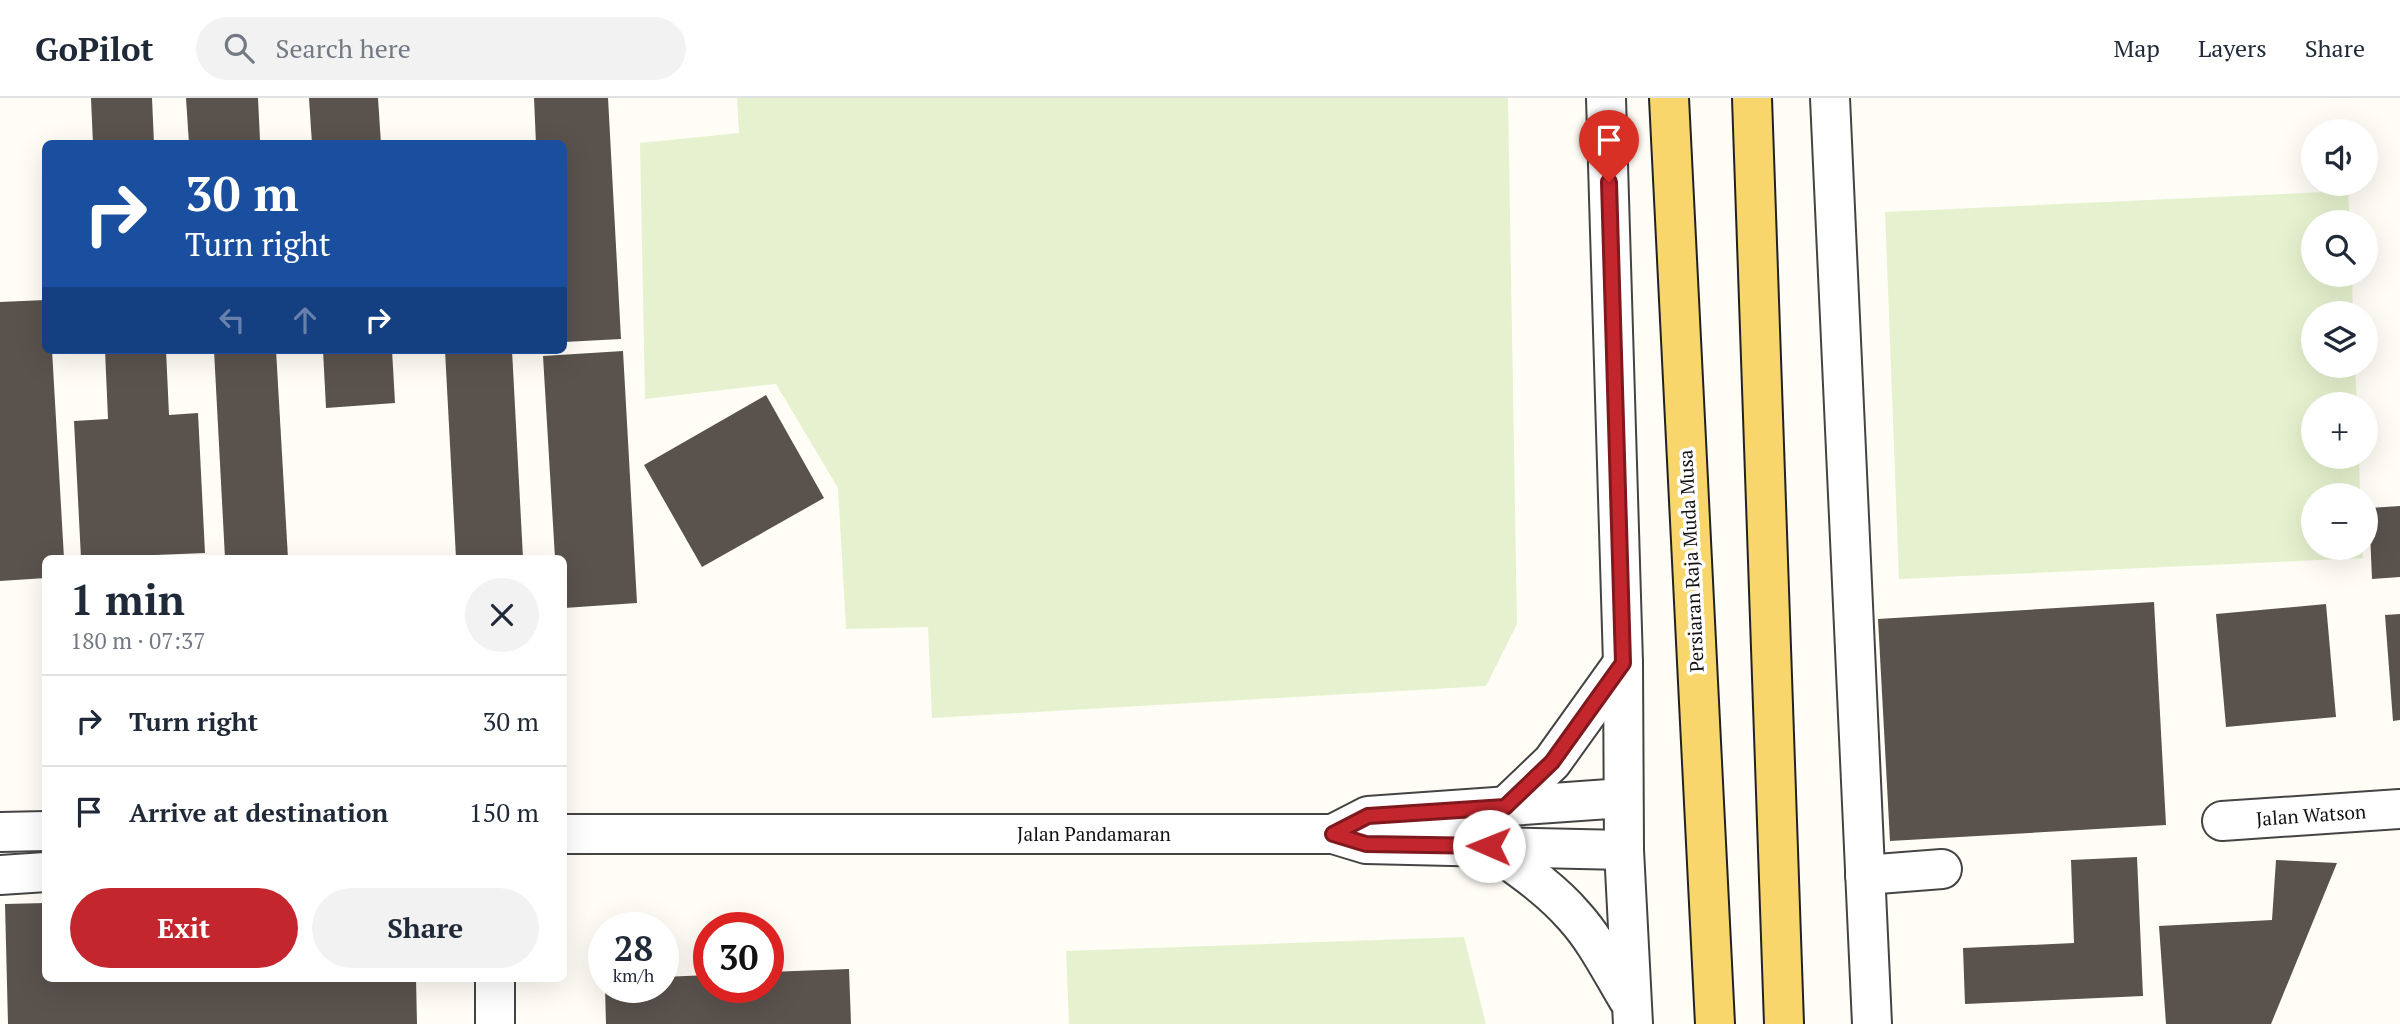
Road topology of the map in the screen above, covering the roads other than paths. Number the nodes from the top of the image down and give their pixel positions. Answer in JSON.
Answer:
{"nodes":[{"id":1,"x":1606,"y":98,"type":"edge"},
{"id":2,"x":1669,"y":98,"type":"edge"},
{"id":3,"x":1752,"y":98,"type":"edge"},
{"id":4,"x":1830,"y":98,"type":"edge"},
{"id":5,"x":1623,"y":663,"type":"junction"},
{"id":6,"x":1623,"y":798,"type":"junction"},
{"id":7,"x":1505,"y":807,"type":"junction"},
{"id":8,"x":2400,"y":809,"type":"edge"},
{"id":9,"x":2222,"y":821,"type":"dead end"},
{"id":10,"x":567,"y":834,"type":"edge"},
{"id":11,"x":1333,"y":834,"type":"junction"},
{"id":12,"x":1489,"y":846,"type":"junction"},
{"id":13,"x":1623,"y":849,"type":"junction"},
{"id":14,"x":1942,"y":869,"type":"dead end"},
{"id":15,"x":42,"y":872,"type":"edge"},
{"id":16,"x":0,"y":875,"type":"edge"},
{"id":17,"x":1865,"y":875,"type":"junction"},
{"id":18,"x":495,"y":982,"type":"edge"},
{"id":19,"x":1632,"y":1014,"type":"edge"},
{"id":20,"x":495,"y":1024,"type":"edge"},
{"id":21,"x":1715,"y":1024,"type":"edge"},
{"id":22,"x":1784,"y":1024,"type":"edge"},
{"id":23,"x":1872,"y":1024,"type":"edge"}],
"edges":[{"from":1,"to":5,"type":"street"},
{"from":2,"to":21,"type":"main road","name":"Persiaran Raja Muda Musa"},
{"from":3,"to":22,"type":"main road"},
{"from":4,"to":17,"type":"street"},
{"from":5,"to":6,"type":"street"},
{"from":5,"to":7,"type":"street"},
{"from":6,"to":7,"type":"street"},
{"from":6,"to":13,"type":"street"},
{"from":7,"to":11,"type":"street"},
{"from":8,"to":9,"type":"street","name":"Jalan Watson"},
{"from":10,"to":11,"type":"street","name":"Jalan Pandamaran"},
{"from":11,"to":12,"type":"street","name":"Jalan Pandamaran"},
{"from":12,"to":13,"type":"street","name":"Jalan Pandamaran"},
{"from":12,"to":19,"type":"street"},
{"from":13,"to":19,"type":"street"},
{"from":14,"to":17,"type":"street"},
{"from":15,"to":16,"type":"street"},
{"from":17,"to":23,"type":"street"},
{"from":18,"to":20,"type":"street"}]}
